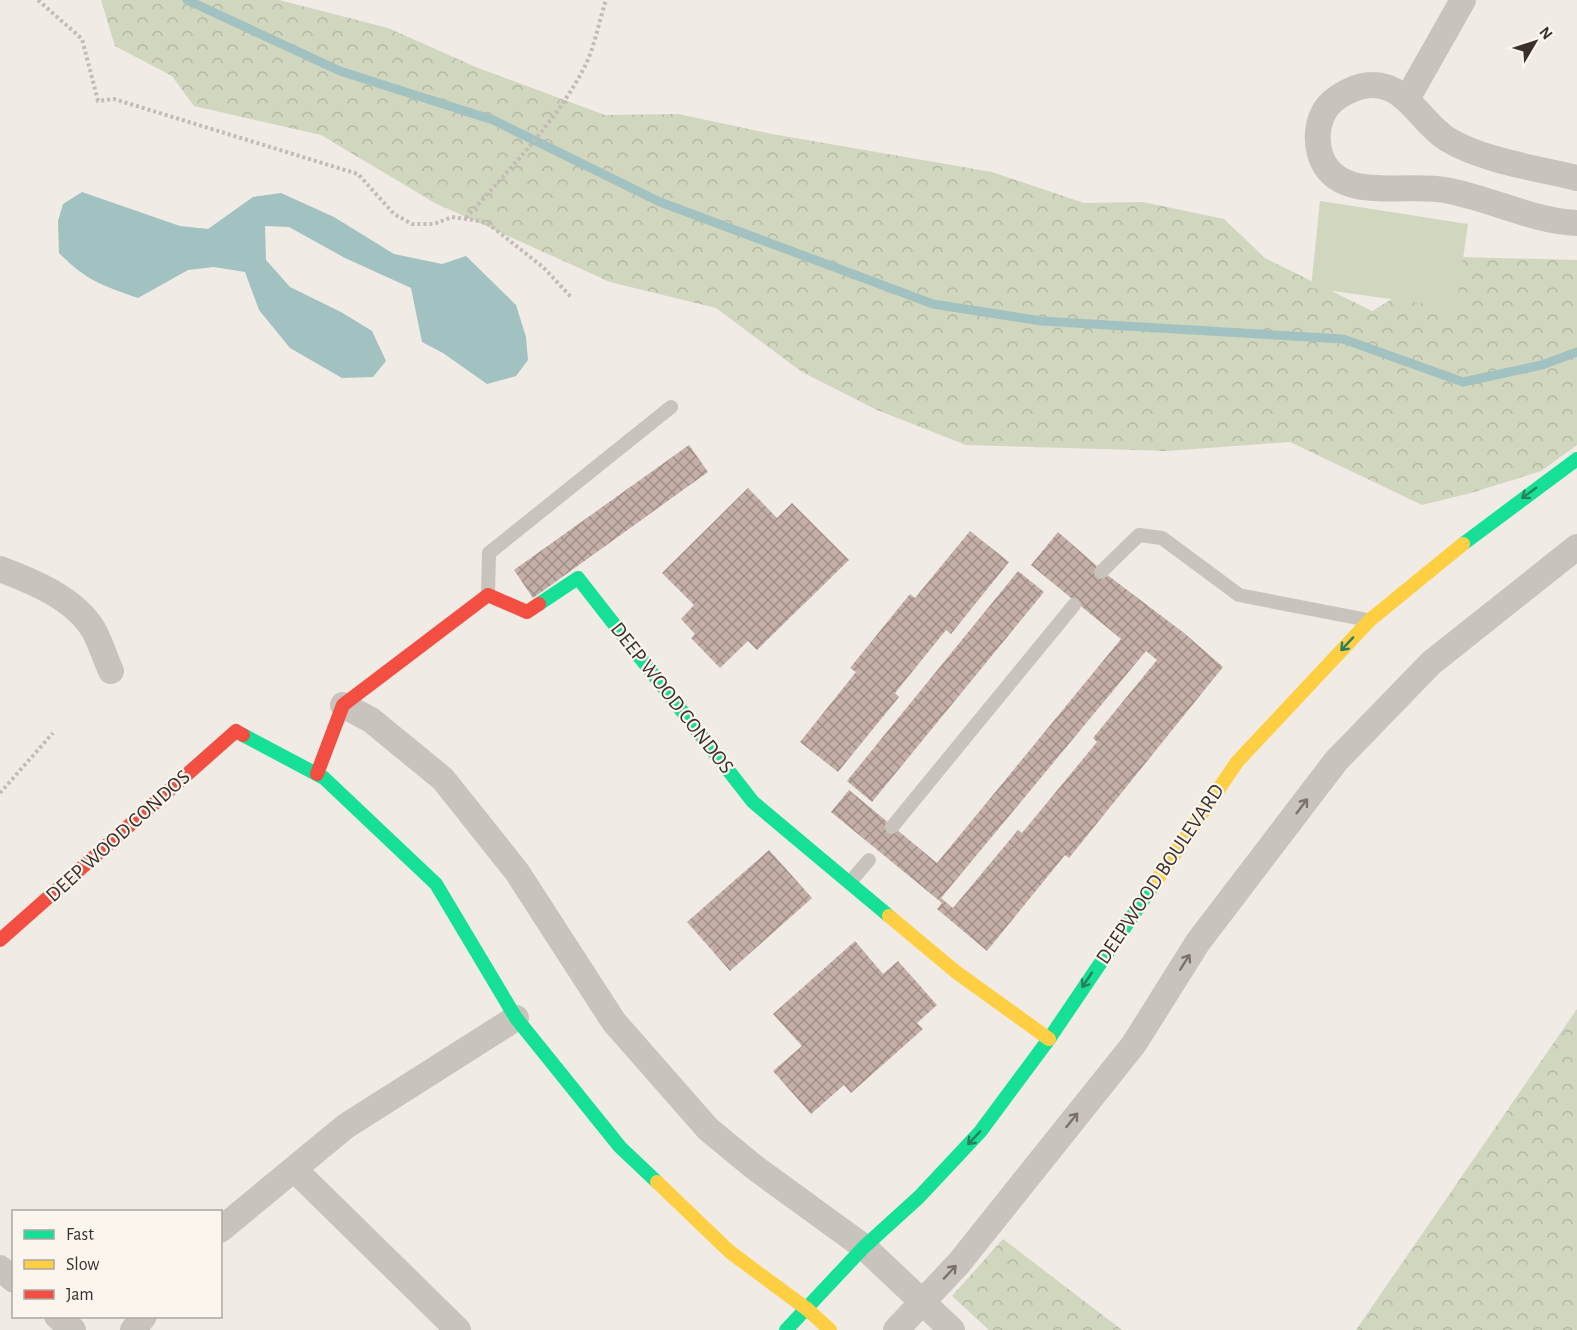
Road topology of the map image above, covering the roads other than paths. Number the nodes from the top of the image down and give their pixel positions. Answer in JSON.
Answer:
{"nodes":[{"id":1,"x":1463,"y":0,"type":"edge"},
{"id":2,"x":1407,"y":99,"type":"junction"},
{"id":3,"x":1577,"y":178,"type":"edge"},
{"id":4,"x":1577,"y":223,"type":"edge"},
{"id":5,"x":671,"y":407,"type":"dead end"},
{"id":6,"x":1577,"y":459,"type":"edge"},
{"id":7,"x":1577,"y":547,"type":"edge"},
{"id":8,"x":0,"y":569,"type":"edge"},
{"id":9,"x":1101,"y":572,"type":"dead end"},
{"id":10,"x":489,"y":595,"type":"junction"},
{"id":11,"x":1074,"y":605,"type":"dead end"},
{"id":12,"x":1370,"y":620,"type":"junction"},
{"id":13,"x":111,"y":672,"type":"dead end"},
{"id":14,"x":343,"y":705,"type":"junction"},
{"id":15,"x":316,"y":774,"type":"junction"},
{"id":16,"x":892,"y":827,"type":"dead end"},
{"id":17,"x":869,"y":860,"type":"dead end"},
{"id":18,"x":848,"y":884,"type":"junction"},
{"id":19,"x":0,"y":940,"type":"edge"},
{"id":20,"x":516,"y":1018,"type":"junction"},
{"id":21,"x":1049,"y":1039,"type":"junction"},
{"id":22,"x":294,"y":1169,"type":"junction"},
{"id":23,"x":222,"y":1228,"type":"edge"},
{"id":24,"x":864,"y":1247,"type":"junction"},
{"id":25,"x":0,"y":1268,"type":"edge"},
{"id":26,"x":12,"y":1278,"type":"edge"},
{"id":27,"x":921,"y":1303,"type":"junction"},
{"id":28,"x":807,"y":1309,"type":"junction"},
{"id":29,"x":58,"y":1318,"type":"edge"},
{"id":30,"x":143,"y":1318,"type":"edge"},
{"id":31,"x":73,"y":1330,"type":"edge"},
{"id":32,"x":133,"y":1330,"type":"edge"},
{"id":33,"x":458,"y":1330,"type":"edge"},
{"id":34,"x":786,"y":1330,"type":"edge"},
{"id":35,"x":830,"y":1330,"type":"edge"},
{"id":36,"x":896,"y":1330,"type":"edge"},
{"id":37,"x":952,"y":1330,"type":"edge"}],
"edges":[{"from":1,"to":2,"type":"street"},
{"from":2,"to":3,"type":"street"},
{"from":2,"to":4,"type":"street"},
{"from":5,"to":10,"type":"lane"},
{"from":6,"to":12,"type":"street","name":"DEEPWOOD BOULEVARD","one_way":true},
{"from":27,"to":7,"type":"street","one_way":true},
{"from":8,"to":13,"type":"street"},
{"from":9,"to":12,"type":"lane"},
{"from":10,"to":14,"type":"street"},
{"from":10,"to":18,"type":"street","name":"DEEP WOOD CONDOS"},
{"from":11,"to":16,"type":"lane"},
{"from":12,"to":21,"type":"street","name":"DEEPWOOD BOULEVARD","one_way":true},
{"from":14,"to":15,"type":"street"},
{"from":14,"to":24,"type":"street"},
{"from":15,"to":19,"type":"street","name":"DEEP WOOD CONDOS"},
{"from":15,"to":20,"type":"street"},
{"from":17,"to":18,"type":"lane"},
{"from":18,"to":21,"type":"street","name":"DEEP WOOD CONDOS"},
{"from":20,"to":22,"type":"street"},
{"from":20,"to":28,"type":"street"},
{"from":21,"to":24,"type":"street","name":"DEEPWOOD BOULEVARD","one_way":true},
{"from":22,"to":23,"type":"street"},
{"from":22,"to":33,"type":"street"},
{"from":24,"to":27,"type":"street"},
{"from":24,"to":28,"type":"street","name":"DEEPWOOD BOULEVARD"},
{"from":25,"to":26,"type":"street"},
{"from":27,"to":36,"type":"street"},
{"from":27,"to":37,"type":"street"},
{"from":28,"to":34,"type":"street","name":"DEEPWOOD BOULEVARD"},
{"from":28,"to":35,"type":"street"},
{"from":29,"to":31,"type":"street"},
{"from":30,"to":32,"type":"street"}]}
